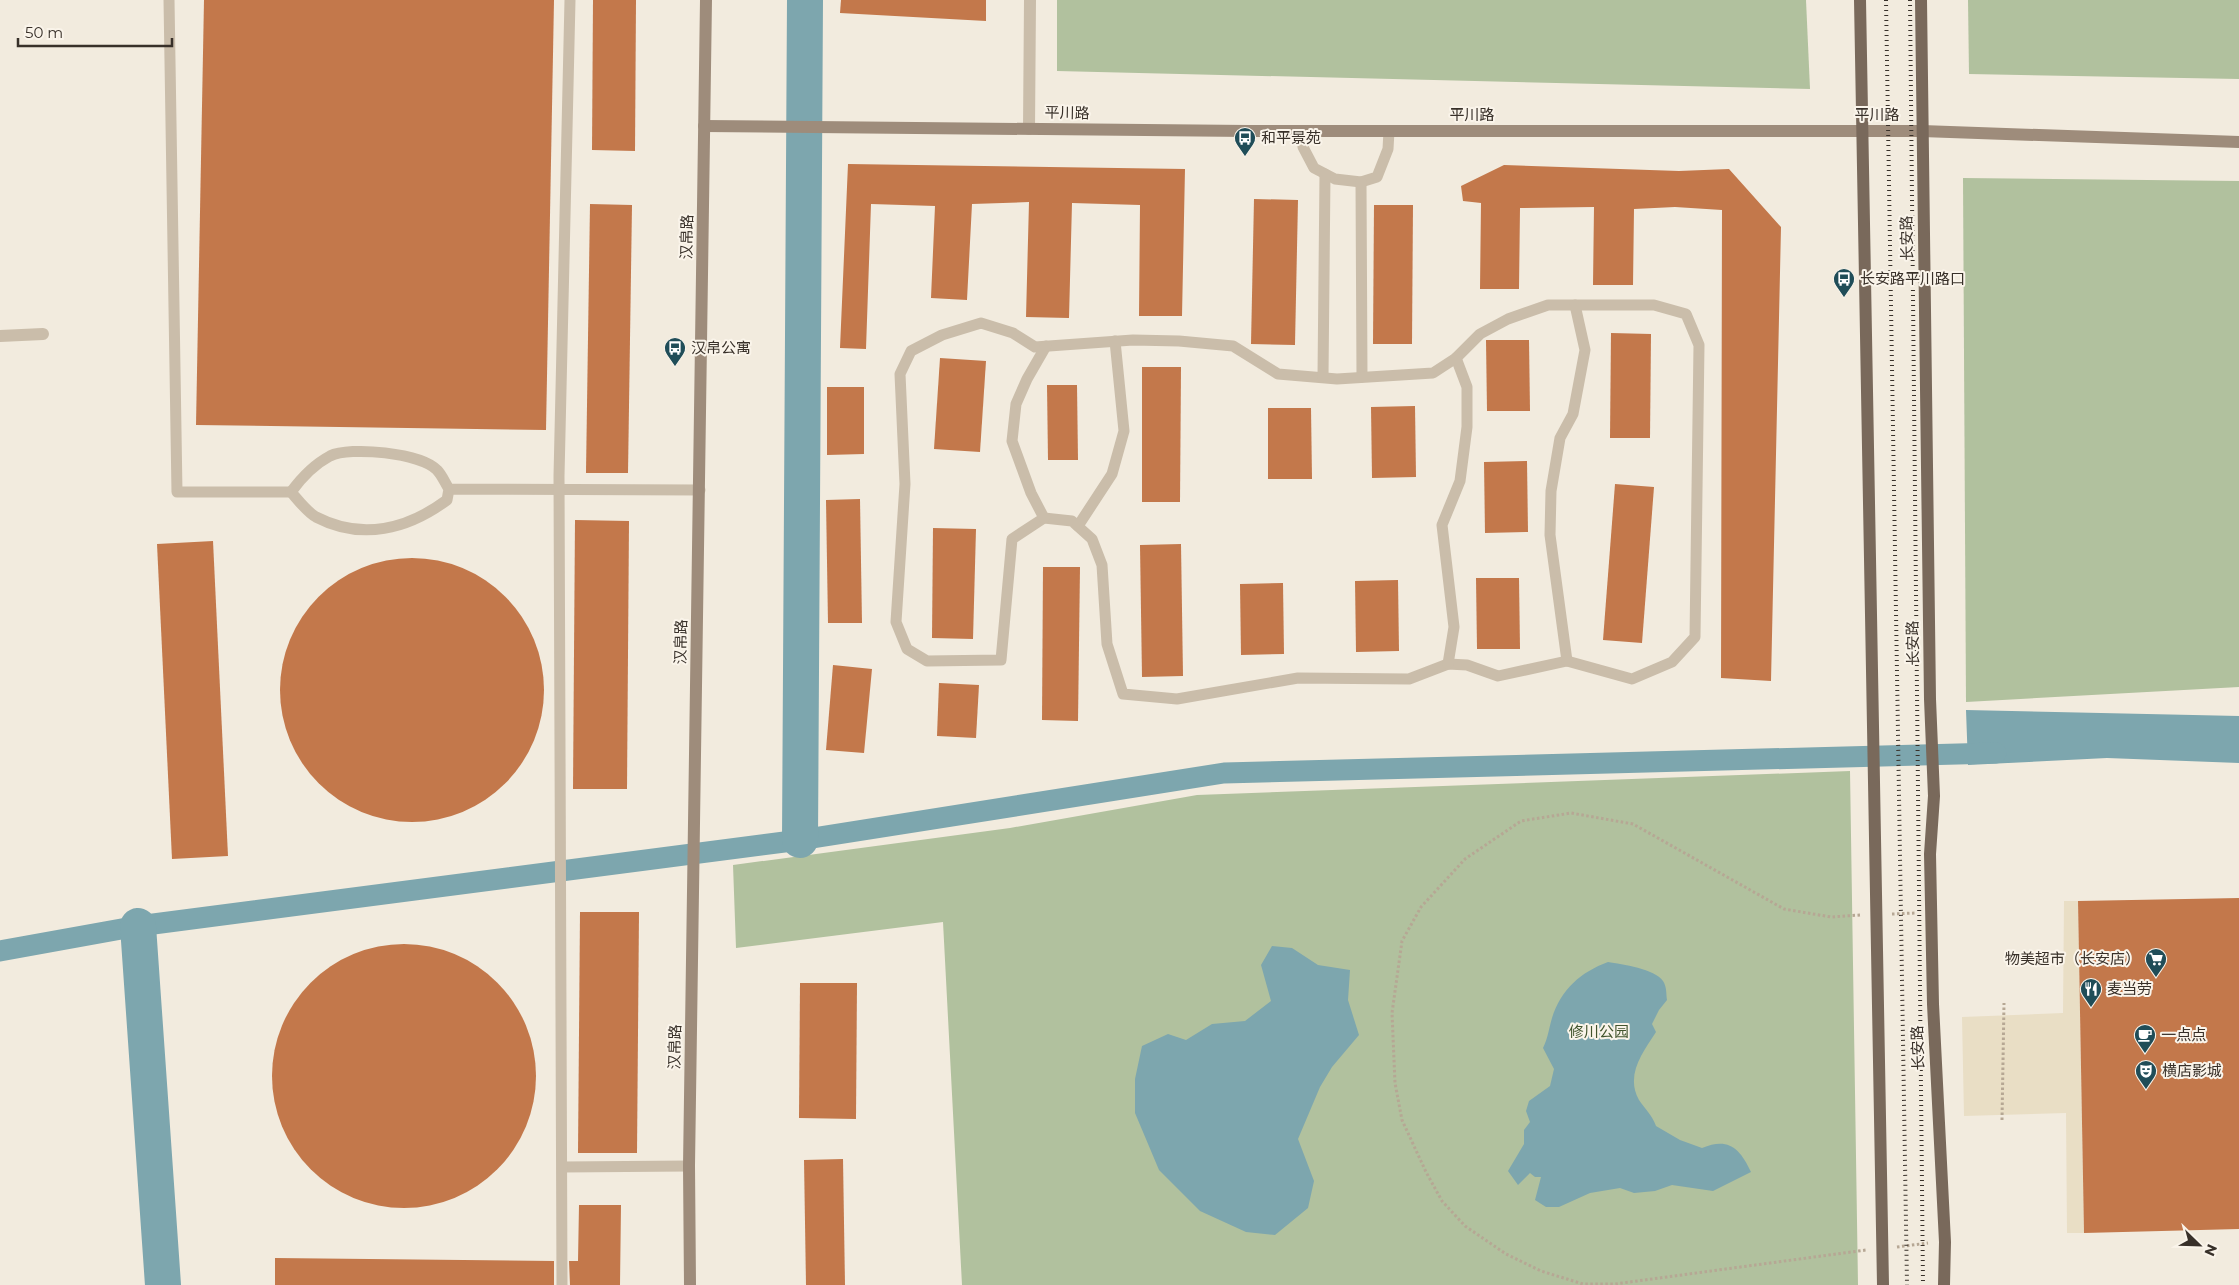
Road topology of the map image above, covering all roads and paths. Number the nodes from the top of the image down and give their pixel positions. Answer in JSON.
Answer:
{"nodes":[{"id":1,"x":169,"y":0,"type":"edge"},
{"id":2,"x":570,"y":0,"type":"edge"},
{"id":3,"x":706,"y":0,"type":"edge"},
{"id":4,"x":1030,"y":0,"type":"edge"},
{"id":5,"x":1860,"y":0,"type":"edge"},
{"id":6,"x":1921,"y":0,"type":"edge"},
{"id":7,"x":704,"y":126,"type":"junction"},
{"id":8,"x":1029,"y":129,"type":"junction"},
{"id":9,"x":1303,"y":131,"type":"junction"},
{"id":10,"x":1389,"y":131,"type":"junction"},
{"id":11,"x":1863,"y":131,"type":"junction"},
{"id":12,"x":1922,"y":131,"type":"junction"},
{"id":13,"x":2239,"y":142,"type":"edge"},
{"id":14,"x":1325,"y":174,"type":"junction"},
{"id":15,"x":1361,"y":182,"type":"junction"},
{"id":16,"x":1575,"y":305,"type":"junction"},
{"id":17,"x":43,"y":334,"type":"dead end"},
{"id":18,"x":0,"y":336,"type":"edge"},
{"id":19,"x":1115,"y":341,"type":"junction"},
{"id":20,"x":1046,"y":346,"type":"junction"},
{"id":21,"x":1456,"y":358,"type":"junction"},
{"id":22,"x":1323,"y":377,"type":"junction"},
{"id":23,"x":1362,"y":377,"type":"junction"},
{"id":24,"x":449,"y":489,"type":"junction"},
{"id":25,"x":558,"y":490,"type":"junction"},
{"id":26,"x":700,"y":490,"type":"junction"},
{"id":27,"x":291,"y":492,"type":"junction"},
{"id":28,"x":1044,"y":518,"type":"junction"},
{"id":29,"x":1078,"y":526,"type":"junction"},
{"id":30,"x":1567,"y":661,"type":"junction"},
{"id":31,"x":1448,"y":664,"type":"junction"},
{"id":32,"x":1931,"y":913,"type":"junction"},
{"id":33,"x":1877,"y":915,"type":"junction"},
{"id":34,"x":2004,"y":1003,"type":"dead end"},
{"id":35,"x":2002,"y":1120,"type":"dead end"},
{"id":36,"x":689,"y":1166,"type":"junction"},
{"id":37,"x":563,"y":1167,"type":"junction"},
{"id":38,"x":1946,"y":1242,"type":"junction"},
{"id":39,"x":1882,"y":1248,"type":"junction"},
{"id":40,"x":562,"y":1285,"type":"edge"},
{"id":41,"x":690,"y":1285,"type":"edge"},
{"id":42,"x":1883,"y":1285,"type":"edge"},
{"id":43,"x":1944,"y":1285,"type":"edge"}],
"edges":[{"from":1,"to":27,"type":"lane"},
{"from":2,"to":25,"type":"lane"},
{"from":3,"to":7,"type":"street","name":"汉帛路"},
{"from":4,"to":8,"type":"street"},
{"from":5,"to":11,"type":"main road"},
{"from":6,"to":12,"type":"main road","name":"长安路"},
{"from":7,"to":8,"type":"street","name":"平川路"},
{"from":7,"to":26,"type":"street","name":"汉帛路"},
{"from":8,"to":9,"type":"street","name":"平川路"},
{"from":9,"to":10,"type":"street","name":"平川路"},
{"from":9,"to":14,"type":"lane"},
{"from":10,"to":11,"type":"street","name":"平川路"},
{"from":10,"to":15,"type":"lane"},
{"from":11,"to":12,"type":"street","name":"平川路"},
{"from":11,"to":33,"type":"main road"},
{"from":12,"to":13,"type":"street","name":"平川路"},
{"from":12,"to":32,"type":"main road","name":"长安路"},
{"from":14,"to":15,"type":"lane"},
{"from":14,"to":22,"type":"lane"},
{"from":15,"to":23,"type":"lane"},
{"from":16,"to":21,"type":"lane"},
{"from":16,"to":30,"type":"lane"},
{"from":16,"to":30,"type":"lane"},
{"from":17,"to":18,"type":"street"},
{"from":19,"to":20,"type":"lane"},
{"from":19,"to":22,"type":"lane"},
{"from":19,"to":29,"type":"lane"},
{"from":20,"to":28,"type":"lane"},
{"from":20,"to":28,"type":"lane"},
{"from":21,"to":23,"type":"lane"},
{"from":21,"to":31,"type":"lane"},
{"from":22,"to":23,"type":"lane"},
{"from":24,"to":25,"type":"lane"},
{"from":24,"to":27,"type":"lane"},
{"from":24,"to":27,"type":"lane"},
{"from":25,"to":26,"type":"lane"},
{"from":25,"to":37,"type":"lane"},
{"from":26,"to":36,"type":"street","name":"汉帛路"},
{"from":28,"to":29,"type":"lane"},
{"from":29,"to":31,"type":"lane"},
{"from":30,"to":31,"type":"lane"},
{"from":32,"to":33,"type":"path"},
{"from":32,"to":38,"type":"main road","name":"长安路"},
{"from":33,"to":39,"type":"main road"},
{"from":33,"to":39,"type":"path"},
{"from":34,"to":35,"type":"path"},
{"from":36,"to":37,"type":"lane"},
{"from":36,"to":41,"type":"street","name":"汉帛路"},
{"from":37,"to":40,"type":"lane"},
{"from":38,"to":39,"type":"path"},
{"from":38,"to":43,"type":"main road","name":"长安路"},
{"from":39,"to":42,"type":"main road"}]}
